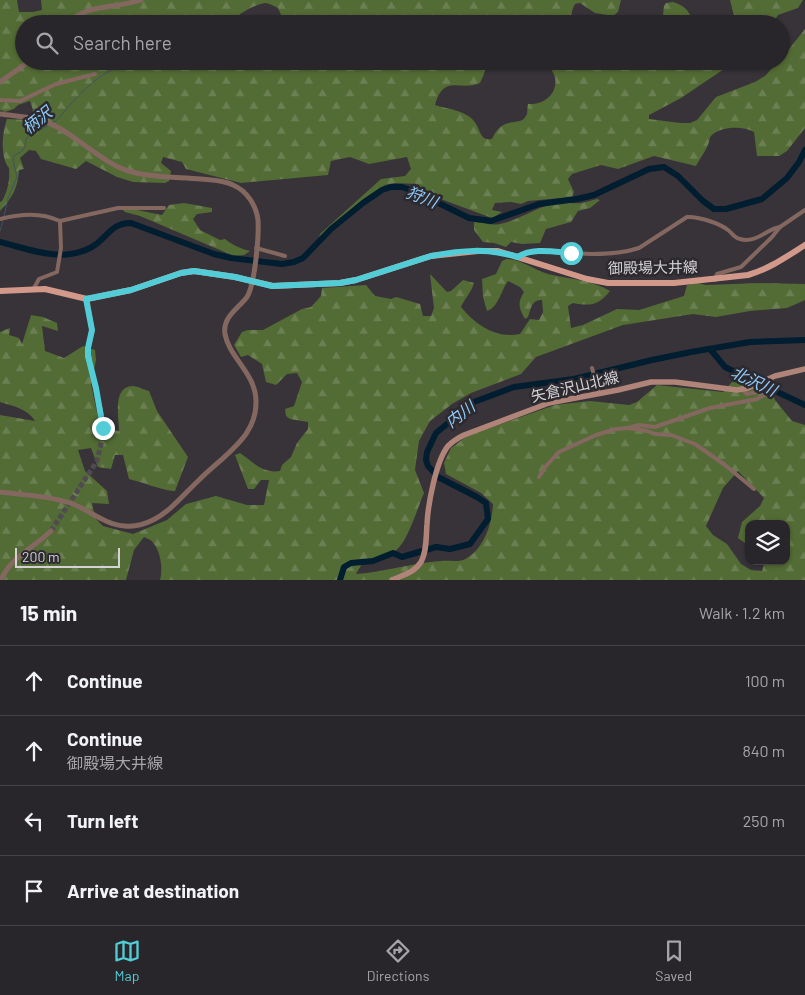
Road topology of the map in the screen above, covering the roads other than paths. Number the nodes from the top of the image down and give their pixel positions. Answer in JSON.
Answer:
{"nodes":[{"id":1,"x":141,"y":0,"type":"edge"},
{"id":2,"x":76,"y":15,"type":"edge"},
{"id":3,"x":17,"y":70,"type":"edge"},
{"id":4,"x":96,"y":74,"type":"dead end"},
{"id":5,"x":0,"y":82,"type":"edge"},
{"id":6,"x":0,"y":100,"type":"edge"},
{"id":7,"x":0,"y":114,"type":"edge"},
{"id":8,"x":164,"y":208,"type":"dead end"},
{"id":9,"x":805,"y":210,"type":"edge"},
{"id":10,"x":0,"y":219,"type":"edge"},
{"id":11,"x":60,"y":221,"type":"junction"},
{"id":12,"x":780,"y":227,"type":"junction"},
{"id":13,"x":804,"y":246,"type":"edge"},
{"id":14,"x":256,"y":250,"type":"junction"},
{"id":15,"x":285,"y":256,"type":"dead end"},
{"id":16,"x":518,"y":257,"type":"junction"},
{"id":17,"x":253,"y":279,"type":"junction"},
{"id":18,"x":715,"y":280,"type":"junction"},
{"id":19,"x":34,"y":288,"type":"junction"},
{"id":20,"x":0,"y":291,"type":"edge"},
{"id":21,"x":86,"y":299,"type":"junction"},
{"id":22,"x":592,"y":368,"type":"dead end"},
{"id":23,"x":805,"y":369,"type":"edge"},
{"id":24,"x":745,"y":389,"type":"junction"},
{"id":25,"x":600,"y":394,"type":"junction"},
{"id":26,"x":628,"y":428,"type":"junction"},
{"id":27,"x":103,"y":435,"type":"tunnel mouth"},
{"id":28,"x":539,"y":477,"type":"dead end"},
{"id":29,"x":754,"y":489,"type":"dead end"},
{"id":30,"x":0,"y":492,"type":"edge"},
{"id":31,"x":51,"y":531,"type":"tunnel mouth"},
{"id":32,"x":1,"y":580,"type":"edge"},
{"id":33,"x":392,"y":580,"type":"edge"}],
"edges":[{"from":1,"to":2,"type":"street"},
{"from":3,"to":5,"type":"street"},
{"from":4,"to":6,"type":"street"},
{"from":7,"to":14,"type":"street"},
{"from":8,"to":11,"type":"street"},
{"from":9,"to":12,"type":"street"},
{"from":10,"to":11,"type":"street"},
{"from":11,"to":19,"type":"street"},
{"from":12,"to":16,"type":"street"},
{"from":12,"to":18,"type":"street"},
{"from":13,"to":18,"type":"main road","name":"御殿場大井線"},
{"from":14,"to":15,"type":"street"},
{"from":14,"to":17,"type":"street"},
{"from":16,"to":17,"type":"main road","name":"御殿場大井線"},
{"from":16,"to":18,"type":"main road","name":"御殿場大井線"},
{"from":17,"to":21,"type":"main road","name":"御殿場大井線"},
{"from":17,"to":30,"type":"street"},
{"from":19,"to":20,"type":"main road","name":"御殿場大井線"},
{"from":19,"to":21,"type":"main road","name":"御殿場大井線"},
{"from":21,"to":27,"type":"street"},
{"from":22,"to":25,"type":"street"},
{"from":23,"to":24,"type":"main road","name":"矢倉沢山北線"},
{"from":24,"to":25,"type":"main road","name":"矢倉沢山北線"},
{"from":24,"to":26,"type":"street"},
{"from":25,"to":33,"type":"main road","name":"矢倉沢山北線"},
{"from":26,"to":28,"type":"street"},
{"from":26,"to":29,"type":"street"},
{"from":31,"to":32,"type":"street"}]}
